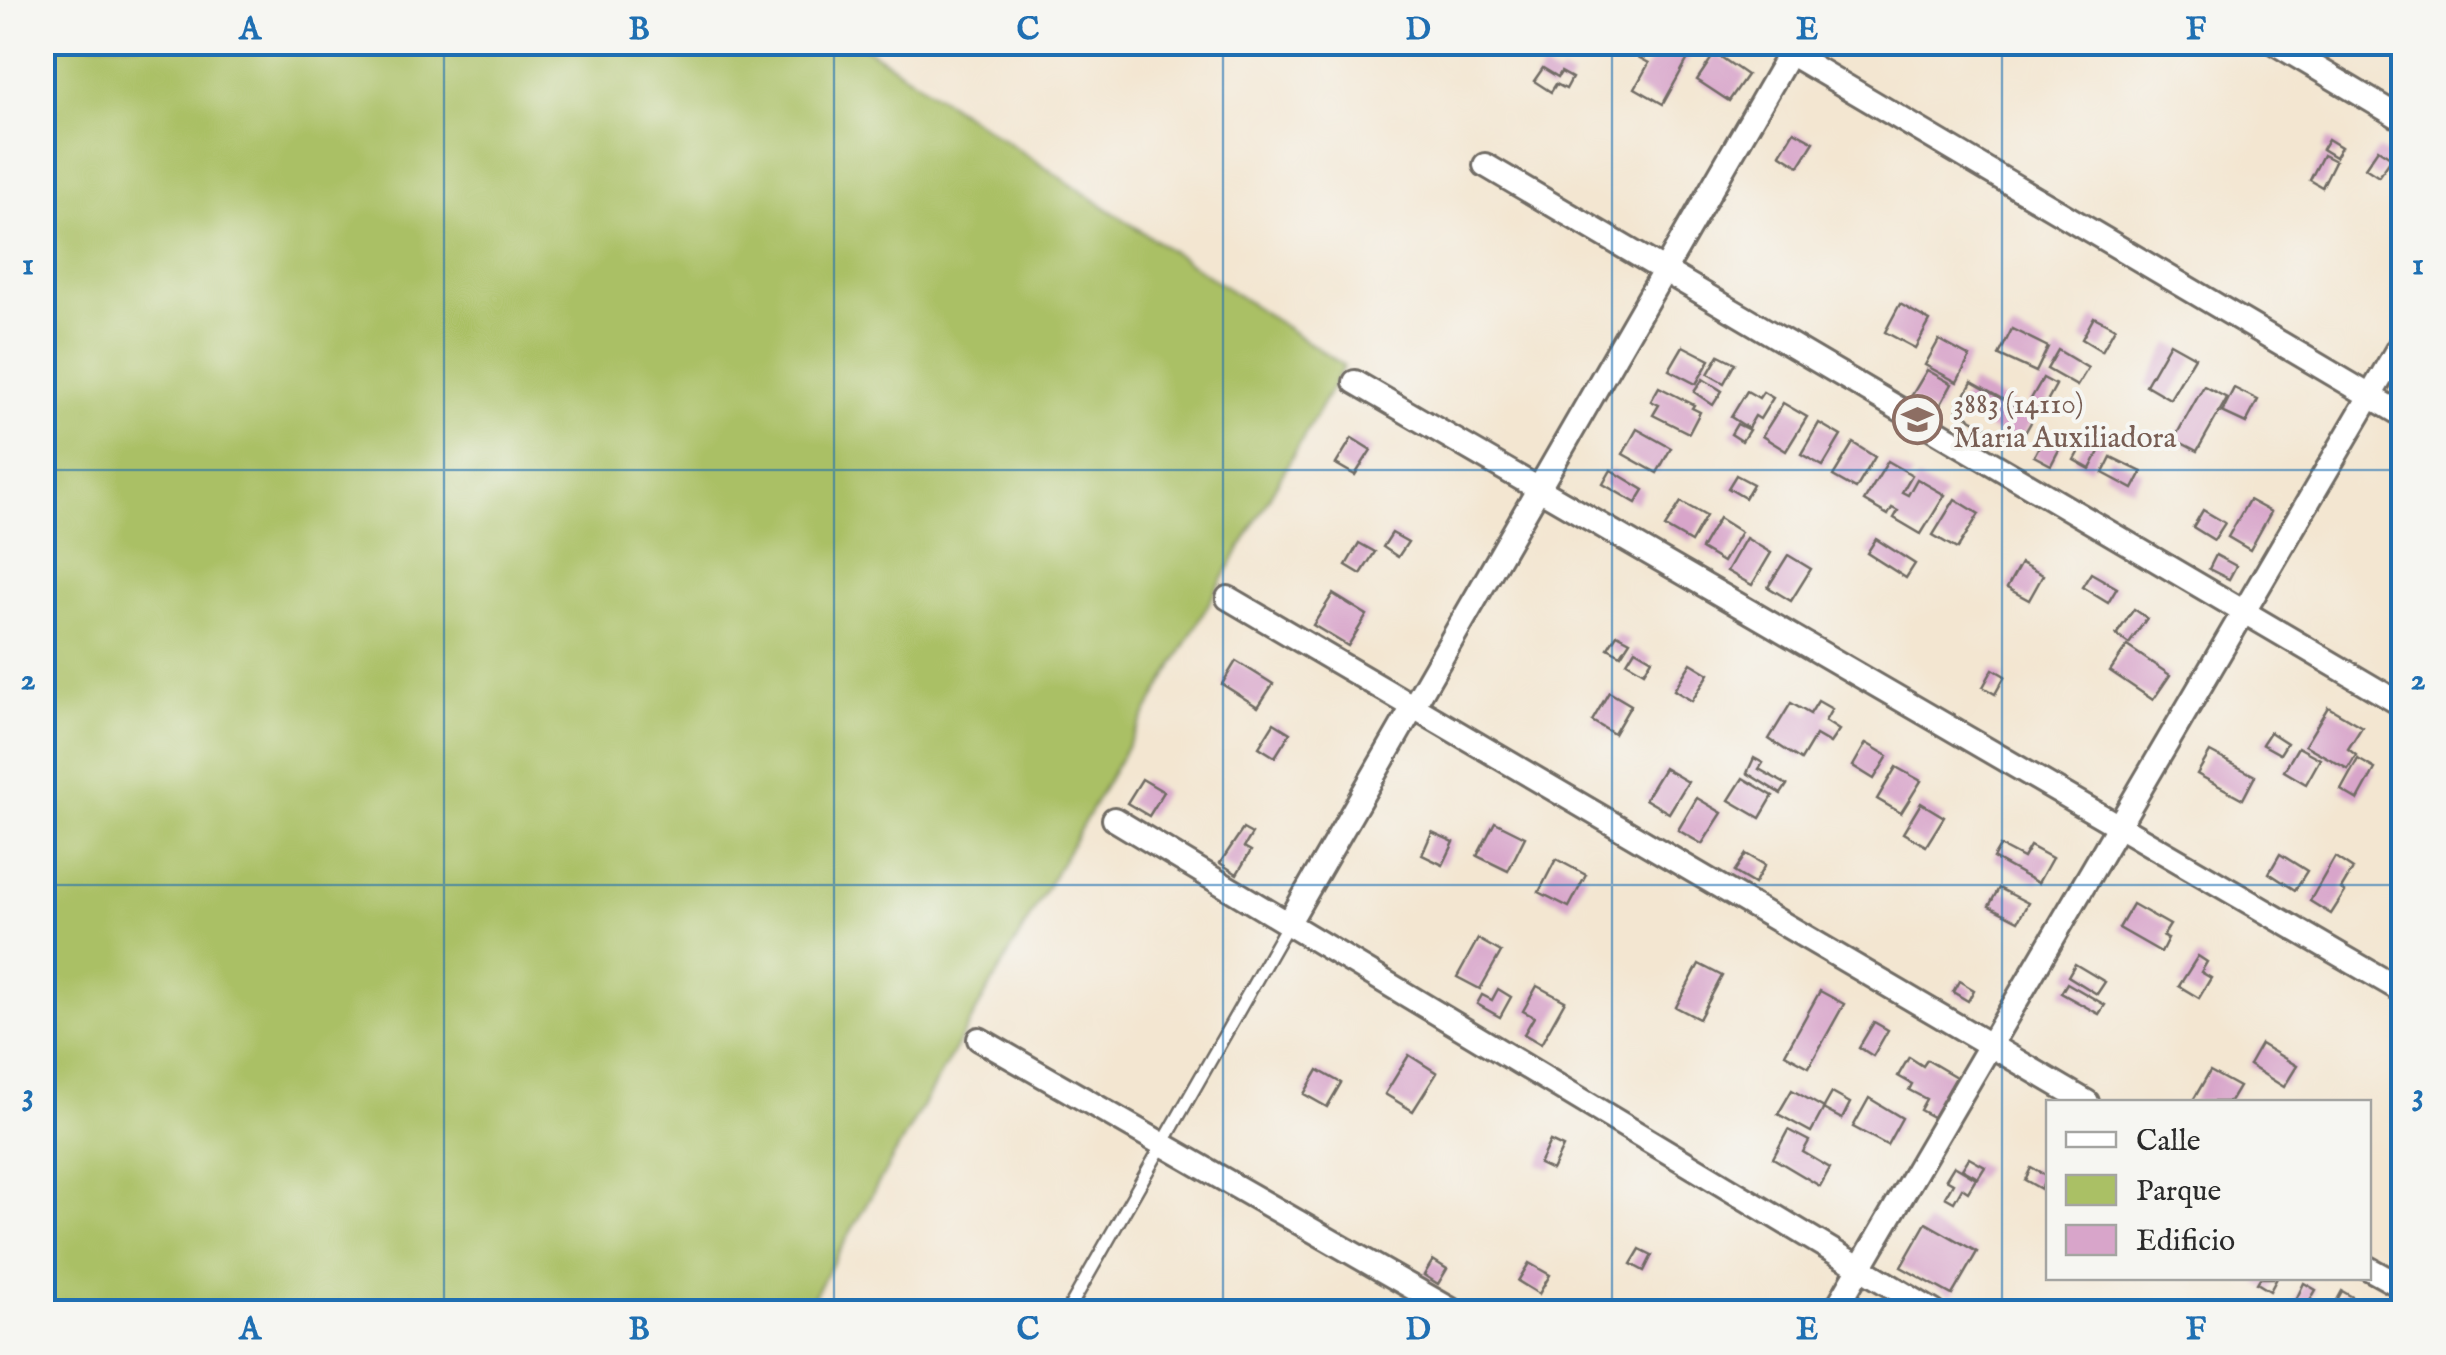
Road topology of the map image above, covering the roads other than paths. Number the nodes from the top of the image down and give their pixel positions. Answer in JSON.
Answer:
{"nodes":[{"id":1,"x":2274,"y":42,"type":"edge"},
{"id":2,"x":1786,"y":46,"type":"edge"},
{"id":3,"x":2404,"y":120,"type":"edge"},
{"id":4,"x":1485,"y":165,"type":"dead end"},
{"id":5,"x":1665,"y":270,"type":"junction"},
{"id":6,"x":2404,"y":338,"type":"edge"},
{"id":7,"x":1356,"y":382,"type":"dead end"},
{"id":8,"x":2370,"y":396,"type":"junction"},
{"id":9,"x":2404,"y":416,"type":"edge"},
{"id":10,"x":1538,"y":489,"type":"junction"},
{"id":11,"x":1228,"y":598,"type":"dead end"},
{"id":12,"x":2244,"y":612,"type":"junction"},
{"id":13,"x":2404,"y":706,"type":"edge"},
{"id":14,"x":1413,"y":707,"type":"junction"},
{"id":15,"x":1114,"y":819,"type":"dead end"},
{"id":16,"x":2118,"y":826,"type":"junction"},
{"id":17,"x":1288,"y":924,"type":"junction"},
{"id":18,"x":2404,"y":992,"type":"edge"},
{"id":19,"x":979,"y":1039,"type":"dead end"},
{"id":20,"x":1990,"y":1046,"type":"junction"},
{"id":21,"x":2084,"y":1100,"type":"edge"},
{"id":22,"x":1162,"y":1144,"type":"junction"},
{"id":23,"x":1859,"y":1269,"type":"junction"},
{"id":24,"x":2371,"y":1270,"type":"edge"},
{"id":25,"x":2404,"y":1288,"type":"edge"},
{"id":26,"x":1067,"y":1312,"type":"edge"},
{"id":27,"x":1455,"y":1312,"type":"edge"},
{"id":28,"x":1834,"y":1312,"type":"edge"},
{"id":29,"x":1934,"y":1312,"type":"edge"}],
"edges":[{"from":1,"to":3,"type":"street"},
{"from":2,"to":5,"type":"street"},
{"from":2,"to":8,"type":"street"},
{"from":4,"to":5,"type":"street"},
{"from":5,"to":10,"type":"street"},
{"from":5,"to":12,"type":"street"},
{"from":6,"to":8,"type":"street"},
{"from":7,"to":10,"type":"street"},
{"from":8,"to":9,"type":"street"},
{"from":8,"to":12,"type":"street"},
{"from":10,"to":14,"type":"street"},
{"from":10,"to":16,"type":"street"},
{"from":11,"to":14,"type":"street"},
{"from":12,"to":13,"type":"street"},
{"from":12,"to":16,"type":"street"},
{"from":14,"to":17,"type":"street"},
{"from":14,"to":20,"type":"street"},
{"from":15,"to":17,"type":"street"},
{"from":16,"to":18,"type":"street"},
{"from":16,"to":20,"type":"street"},
{"from":17,"to":22,"type":"lane"},
{"from":17,"to":23,"type":"street"},
{"from":19,"to":22,"type":"street"},
{"from":20,"to":21,"type":"street"},
{"from":20,"to":23,"type":"street"},
{"from":22,"to":26,"type":"lane"},
{"from":22,"to":27,"type":"street"},
{"from":23,"to":28,"type":"street"},
{"from":23,"to":29,"type":"street"},
{"from":24,"to":25,"type":"street"}]}
